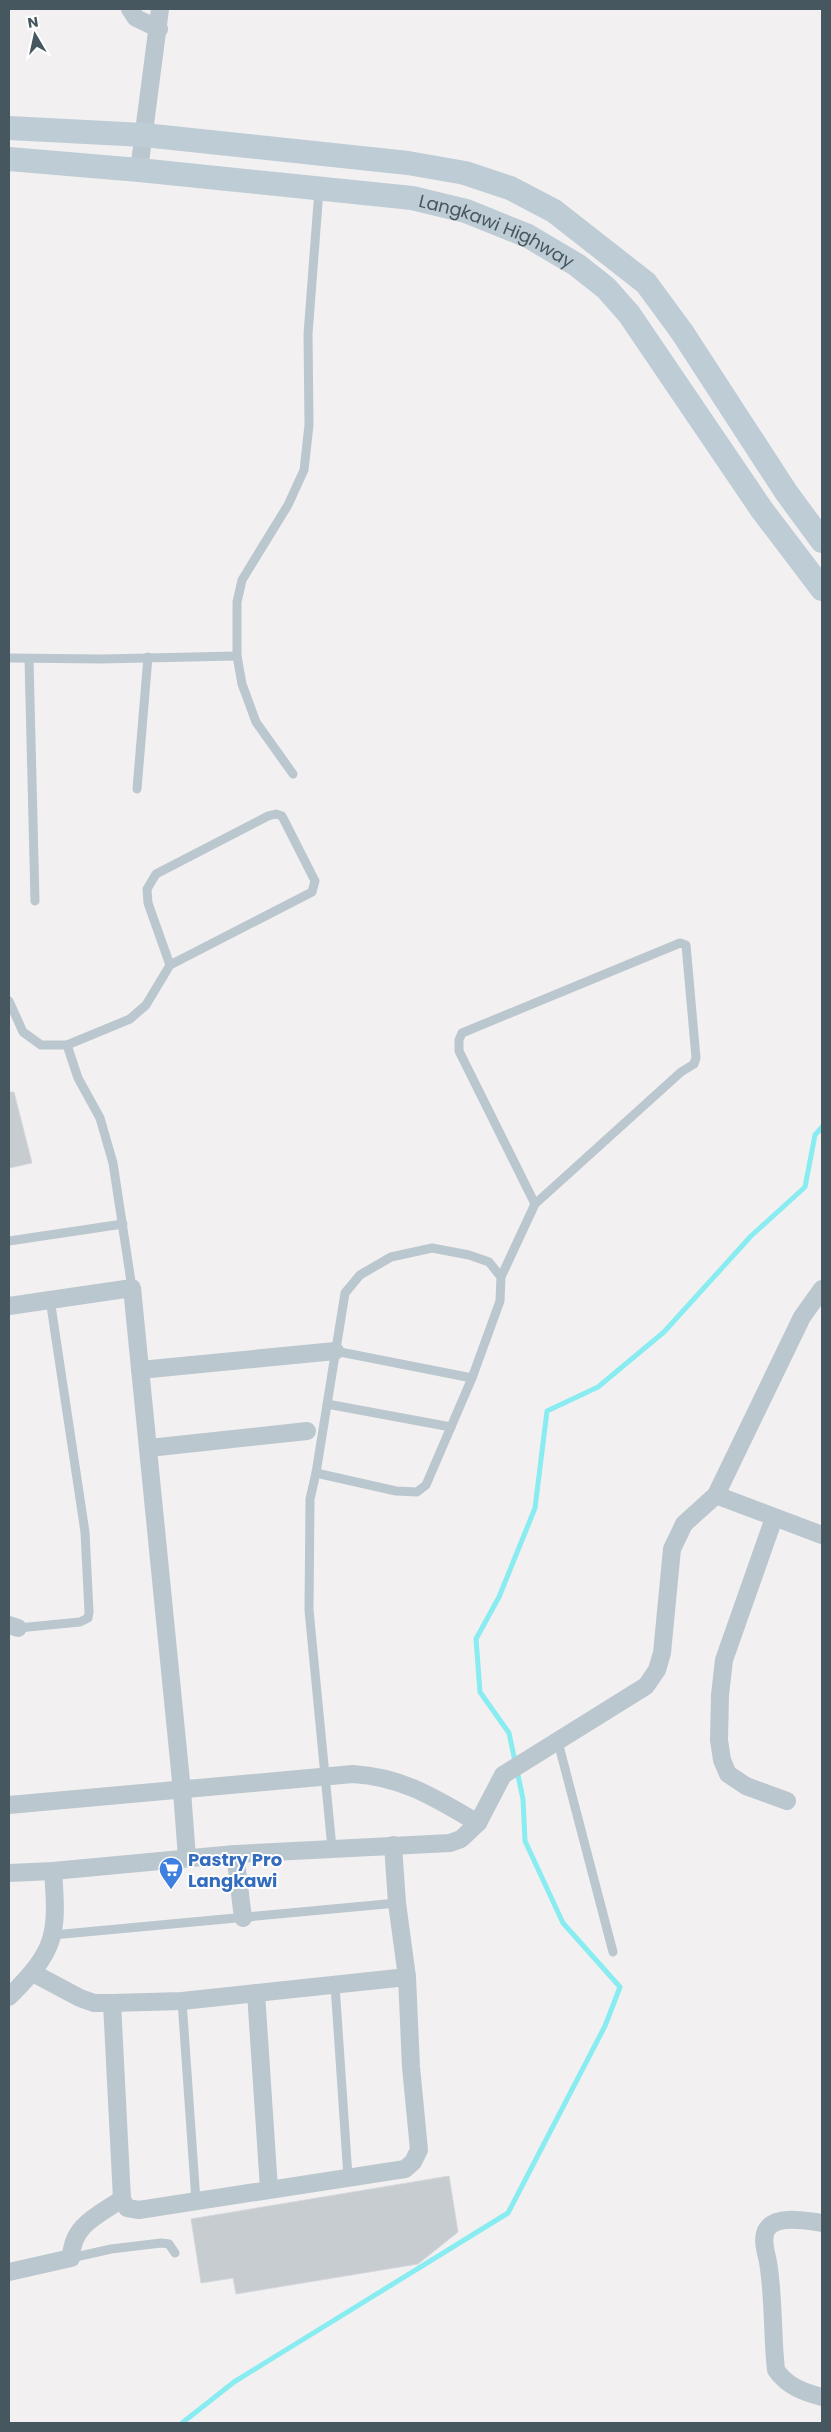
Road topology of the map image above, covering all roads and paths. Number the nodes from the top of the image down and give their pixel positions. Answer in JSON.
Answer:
{"nodes":[{"id":1,"x":130,"y":9,"type":"edge"},
{"id":2,"x":160,"y":9,"type":"edge"},
{"id":3,"x":159,"y":29,"type":"junction"},
{"id":4,"x":9,"y":128,"type":"edge"},
{"id":5,"x":144,"y":136,"type":"junction"},
{"id":6,"x":9,"y":159,"type":"edge"},
{"id":7,"x":139,"y":170,"type":"junction"},
{"id":8,"x":318,"y":190,"type":"junction"},
{"id":9,"x":786,"y":492,"type":"junction"},
{"id":10,"x":762,"y":510,"type":"junction"},
{"id":11,"x":822,"y":541,"type":"edge"},
{"id":12,"x":822,"y":589,"type":"edge"},
{"id":13,"x":237,"y":656,"type":"junction"},
{"id":14,"x":148,"y":657,"type":"junction"},
{"id":15,"x":9,"y":658,"type":"edge"},
{"id":16,"x":29,"y":659,"type":"junction"},
{"id":17,"x":293,"y":774,"type":"dead end"},
{"id":18,"x":137,"y":789,"type":"dead end"},
{"id":19,"x":35,"y":901,"type":"dead end"},
{"id":20,"x":170,"y":966,"type":"junction"},
{"id":21,"x":9,"y":1001,"type":"edge"},
{"id":22,"x":67,"y":1045,"type":"junction"},
{"id":23,"x":535,"y":1204,"type":"junction"},
{"id":24,"x":123,"y":1224,"type":"junction"},
{"id":25,"x":9,"y":1241,"type":"edge"},
{"id":26,"x":501,"y":1277,"type":"junction"},
{"id":27,"x":132,"y":1288,"type":"junction"},
{"id":28,"x":822,"y":1289,"type":"edge"},
{"id":29,"x":50,"y":1299,"type":"junction"},
{"id":30,"x":9,"y":1306,"type":"edge"},
{"id":31,"x":335,"y":1351,"type":"junction"},
{"id":32,"x":140,"y":1370,"type":"junction"},
{"id":33,"x":472,"y":1378,"type":"junction"},
{"id":34,"x":326,"y":1404,"type":"junction"},
{"id":35,"x":451,"y":1427,"type":"junction"},
{"id":36,"x":307,"y":1431,"type":"dead end"},
{"id":37,"x":149,"y":1448,"type":"junction"},
{"id":38,"x":316,"y":1473,"type":"junction"},
{"id":39,"x":716,"y":1495,"type":"junction"},
{"id":40,"x":774,"y":1518,"type":"junction"},
{"id":41,"x":822,"y":1535,"type":"edge"},
{"id":42,"x":13,"y":1626,"type":"edge"},
{"id":43,"x":558,"y":1742,"type":"junction"},
{"id":44,"x":325,"y":1776,"type":"junction"},
{"id":45,"x":182,"y":1791,"type":"junction"},
{"id":46,"x":787,"y":1801,"type":"dead end"},
{"id":47,"x":9,"y":1805,"type":"edge"},
{"id":48,"x":478,"y":1823,"type":"junction"},
{"id":49,"x":393,"y":1845,"type":"junction"},
{"id":50,"x":332,"y":1848,"type":"junction"},
{"id":51,"x":234,"y":1854,"type":"junction"},
{"id":52,"x":187,"y":1858,"type":"junction"},
{"id":53,"x":53,"y":1871,"type":"junction"},
{"id":54,"x":9,"y":1873,"type":"edge"},
{"id":55,"x":397,"y":1902,"type":"junction"},
{"id":56,"x":243,"y":1918,"type":"junction"},
{"id":57,"x":53,"y":1935,"type":"junction"},
{"id":58,"x":613,"y":1952,"type":"dead end"},
{"id":59,"x":33,"y":1973,"type":"junction"},
{"id":60,"x":407,"y":1977,"type":"junction"},
{"id":61,"x":335,"y":1985,"type":"junction"},
{"id":62,"x":256,"y":1993,"type":"junction"},
{"id":63,"x":9,"y":1997,"type":"edge"},
{"id":64,"x":182,"y":2001,"type":"junction"},
{"id":65,"x":112,"y":2003,"type":"junction"},
{"id":66,"x":348,"y":2177,"type":"junction"},
{"id":67,"x":269,"y":2189,"type":"junction"},
{"id":68,"x":122,"y":2199,"type":"junction"},
{"id":69,"x":196,"y":2201,"type":"junction"},
{"id":70,"x":822,"y":2223,"type":"edge"},
{"id":71,"x":175,"y":2254,"type":"dead end"},
{"id":72,"x":71,"y":2258,"type":"junction"},
{"id":73,"x":9,"y":2272,"type":"edge"},
{"id":74,"x":822,"y":2397,"type":"edge"}],
"edges":[{"from":1,"to":3,"type":"street"},
{"from":2,"to":3,"type":"street"},
{"from":3,"to":5,"type":"street"},
{"from":4,"to":5,"type":"main road","name":"Langkawi Highway"},
{"from":5,"to":7,"type":"street"},
{"from":5,"to":9,"type":"main road","name":"Langkawi Highway"},
{"from":6,"to":7,"type":"main road","name":"Langkawi Highway"},
{"from":7,"to":8,"type":"main road","name":"Langkawi Highway"},
{"from":8,"to":10,"type":"main road","name":"Langkawi Highway"},
{"from":8,"to":13,"type":"lane"},
{"from":9,"to":10,"type":"main road"},
{"from":9,"to":11,"type":"main road","name":"Langkawi Highway"},
{"from":10,"to":12,"type":"main road","name":"Langkawi Highway"},
{"from":13,"to":14,"type":"lane"},
{"from":13,"to":17,"type":"lane"},
{"from":14,"to":16,"type":"lane"},
{"from":14,"to":18,"type":"lane"},
{"from":15,"to":16,"type":"lane"},
{"from":16,"to":19,"type":"lane"},
{"from":20,"to":20,"type":"lane"},
{"from":20,"to":22,"type":"lane"},
{"from":21,"to":22,"type":"lane"},
{"from":22,"to":24,"type":"lane"},
{"from":23,"to":23,"type":"lane"},
{"from":23,"to":26,"type":"lane"},
{"from":24,"to":25,"type":"lane"},
{"from":24,"to":27,"type":"lane"},
{"from":26,"to":31,"type":"lane"},
{"from":26,"to":33,"type":"lane"},
{"from":27,"to":29,"type":"street"},
{"from":27,"to":32,"type":"street"},
{"from":28,"to":39,"type":"street"},
{"from":29,"to":30,"type":"street"},
{"from":29,"to":42,"type":"lane"},
{"from":31,"to":32,"type":"street"},
{"from":31,"to":33,"type":"lane"},
{"from":31,"to":34,"type":"lane"},
{"from":32,"to":37,"type":"street"},
{"from":33,"to":35,"type":"lane"},
{"from":34,"to":35,"type":"lane"},
{"from":34,"to":38,"type":"lane"},
{"from":35,"to":38,"type":"lane"},
{"from":36,"to":37,"type":"street"},
{"from":37,"to":45,"type":"street"},
{"from":38,"to":44,"type":"lane"},
{"from":39,"to":40,"type":"street"},
{"from":39,"to":43,"type":"street"},
{"from":40,"to":41,"type":"street"},
{"from":40,"to":46,"type":"street"},
{"from":43,"to":48,"type":"street"},
{"from":43,"to":58,"type":"lane"},
{"from":44,"to":45,"type":"street"},
{"from":44,"to":48,"type":"street"},
{"from":44,"to":50,"type":"lane"},
{"from":45,"to":47,"type":"street"},
{"from":45,"to":52,"type":"street"},
{"from":48,"to":49,"type":"street"},
{"from":49,"to":50,"type":"street"},
{"from":49,"to":55,"type":"street"},
{"from":50,"to":51,"type":"street"},
{"from":51,"to":52,"type":"street"},
{"from":51,"to":56,"type":"street"},
{"from":52,"to":53,"type":"street"},
{"from":53,"to":54,"type":"street"},
{"from":53,"to":57,"type":"street"},
{"from":55,"to":56,"type":"lane"},
{"from":55,"to":60,"type":"street"},
{"from":56,"to":57,"type":"lane"},
{"from":57,"to":59,"type":"street"},
{"from":59,"to":63,"type":"street"},
{"from":59,"to":65,"type":"street"},
{"from":60,"to":61,"type":"street"},
{"from":60,"to":66,"type":"street"},
{"from":61,"to":62,"type":"street"},
{"from":61,"to":66,"type":"lane"},
{"from":62,"to":64,"type":"street"},
{"from":62,"to":67,"type":"street"},
{"from":64,"to":65,"type":"street"},
{"from":64,"to":69,"type":"lane"},
{"from":65,"to":68,"type":"street"},
{"from":66,"to":67,"type":"street"},
{"from":67,"to":69,"type":"street"},
{"from":68,"to":69,"type":"street"},
{"from":68,"to":72,"type":"street"},
{"from":70,"to":74,"type":"street"},
{"from":71,"to":72,"type":"lane"},
{"from":72,"to":73,"type":"street"}]}
